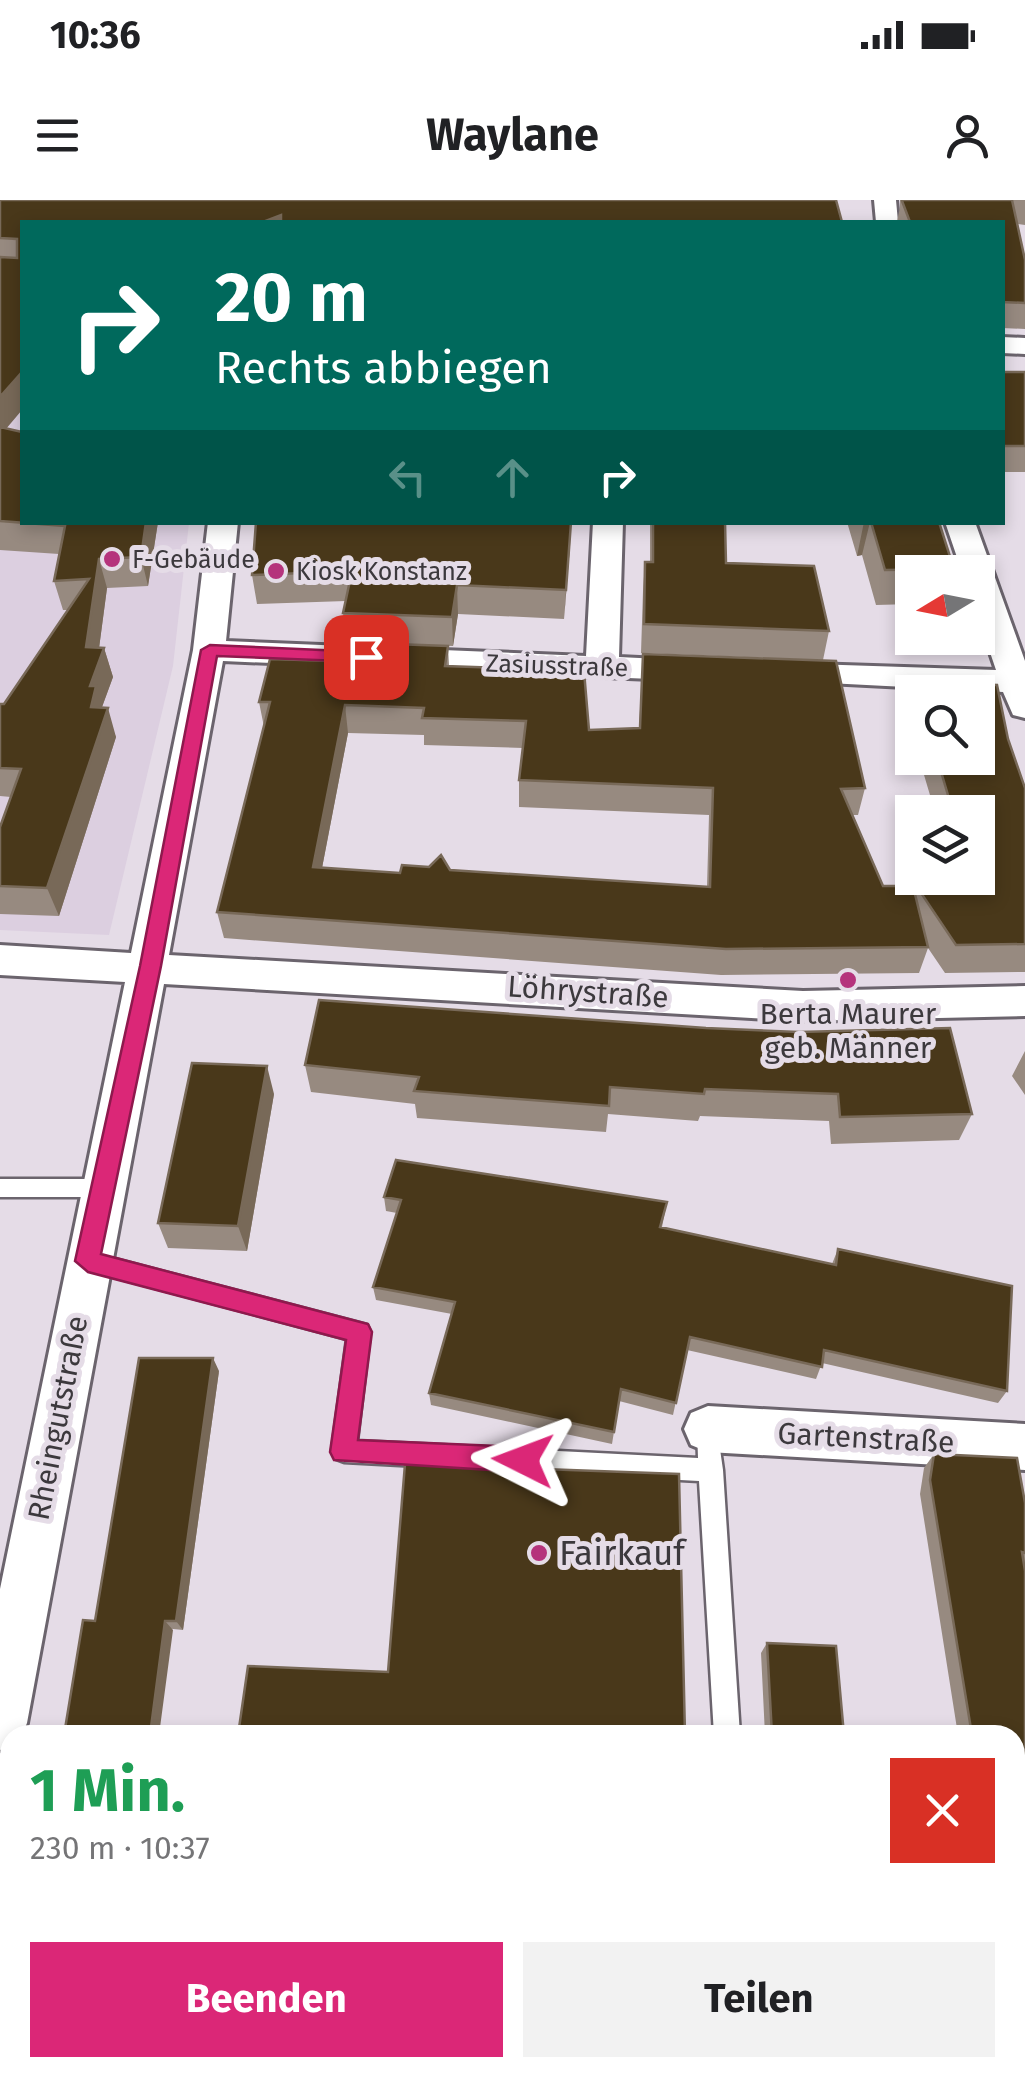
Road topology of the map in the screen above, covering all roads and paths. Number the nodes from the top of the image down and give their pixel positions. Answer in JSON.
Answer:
{"nodes":[{"id":1,"x":223,"y":525,"type":"edge"},
{"id":2,"x":608,"y":525,"type":"edge"},
{"id":3,"x":961,"y":525,"type":"edge"},
{"id":4,"x":210,"y":650,"type":"junction"},
{"id":5,"x":602,"y":667,"type":"junction"},
{"id":6,"x":1022,"y":690,"type":"edge"},
{"id":7,"x":0,"y":960,"type":"edge"},
{"id":8,"x":150,"y":966,"type":"junction"},
{"id":9,"x":1025,"y":1001,"type":"edge"},
{"id":10,"x":0,"y":1188,"type":"edge"},
{"id":11,"x":103,"y":1188,"type":"junction"},
{"id":12,"x":88,"y":1261,"type":"junction"},
{"id":13,"x":1025,"y":1447,"type":"edge"},
{"id":14,"x":709,"y":1450,"type":"junction"},
{"id":15,"x":0,"y":1723,"type":"edge"},
{"id":16,"x":726,"y":1725,"type":"edge"}],
"edges":[{"from":1,"to":4,"type":"street","name":"Rheingutstraße"},
{"from":2,"to":5,"type":"street"},
{"from":3,"to":6,"type":"street"},
{"from":4,"to":5,"type":"street","name":"Zasiusstraße"},
{"from":4,"to":8,"type":"street","name":"Rheingutstraße"},
{"from":5,"to":6,"type":"street","name":"Zasiusstraße"},
{"from":7,"to":8,"type":"street","name":"Löhrystraße"},
{"from":8,"to":9,"type":"street","name":"Löhrystraße"},
{"from":8,"to":11,"type":"street","name":"Rheingutstraße"},
{"from":10,"to":11,"type":"lane"},
{"from":11,"to":12,"type":"street","name":"Rheingutstraße"},
{"from":12,"to":14,"type":"lane"},
{"from":12,"to":15,"type":"street","name":"Rheingutstraße"},
{"from":13,"to":14,"type":"street","name":"Gartenstraße"},
{"from":14,"to":16,"type":"lane"}]}
